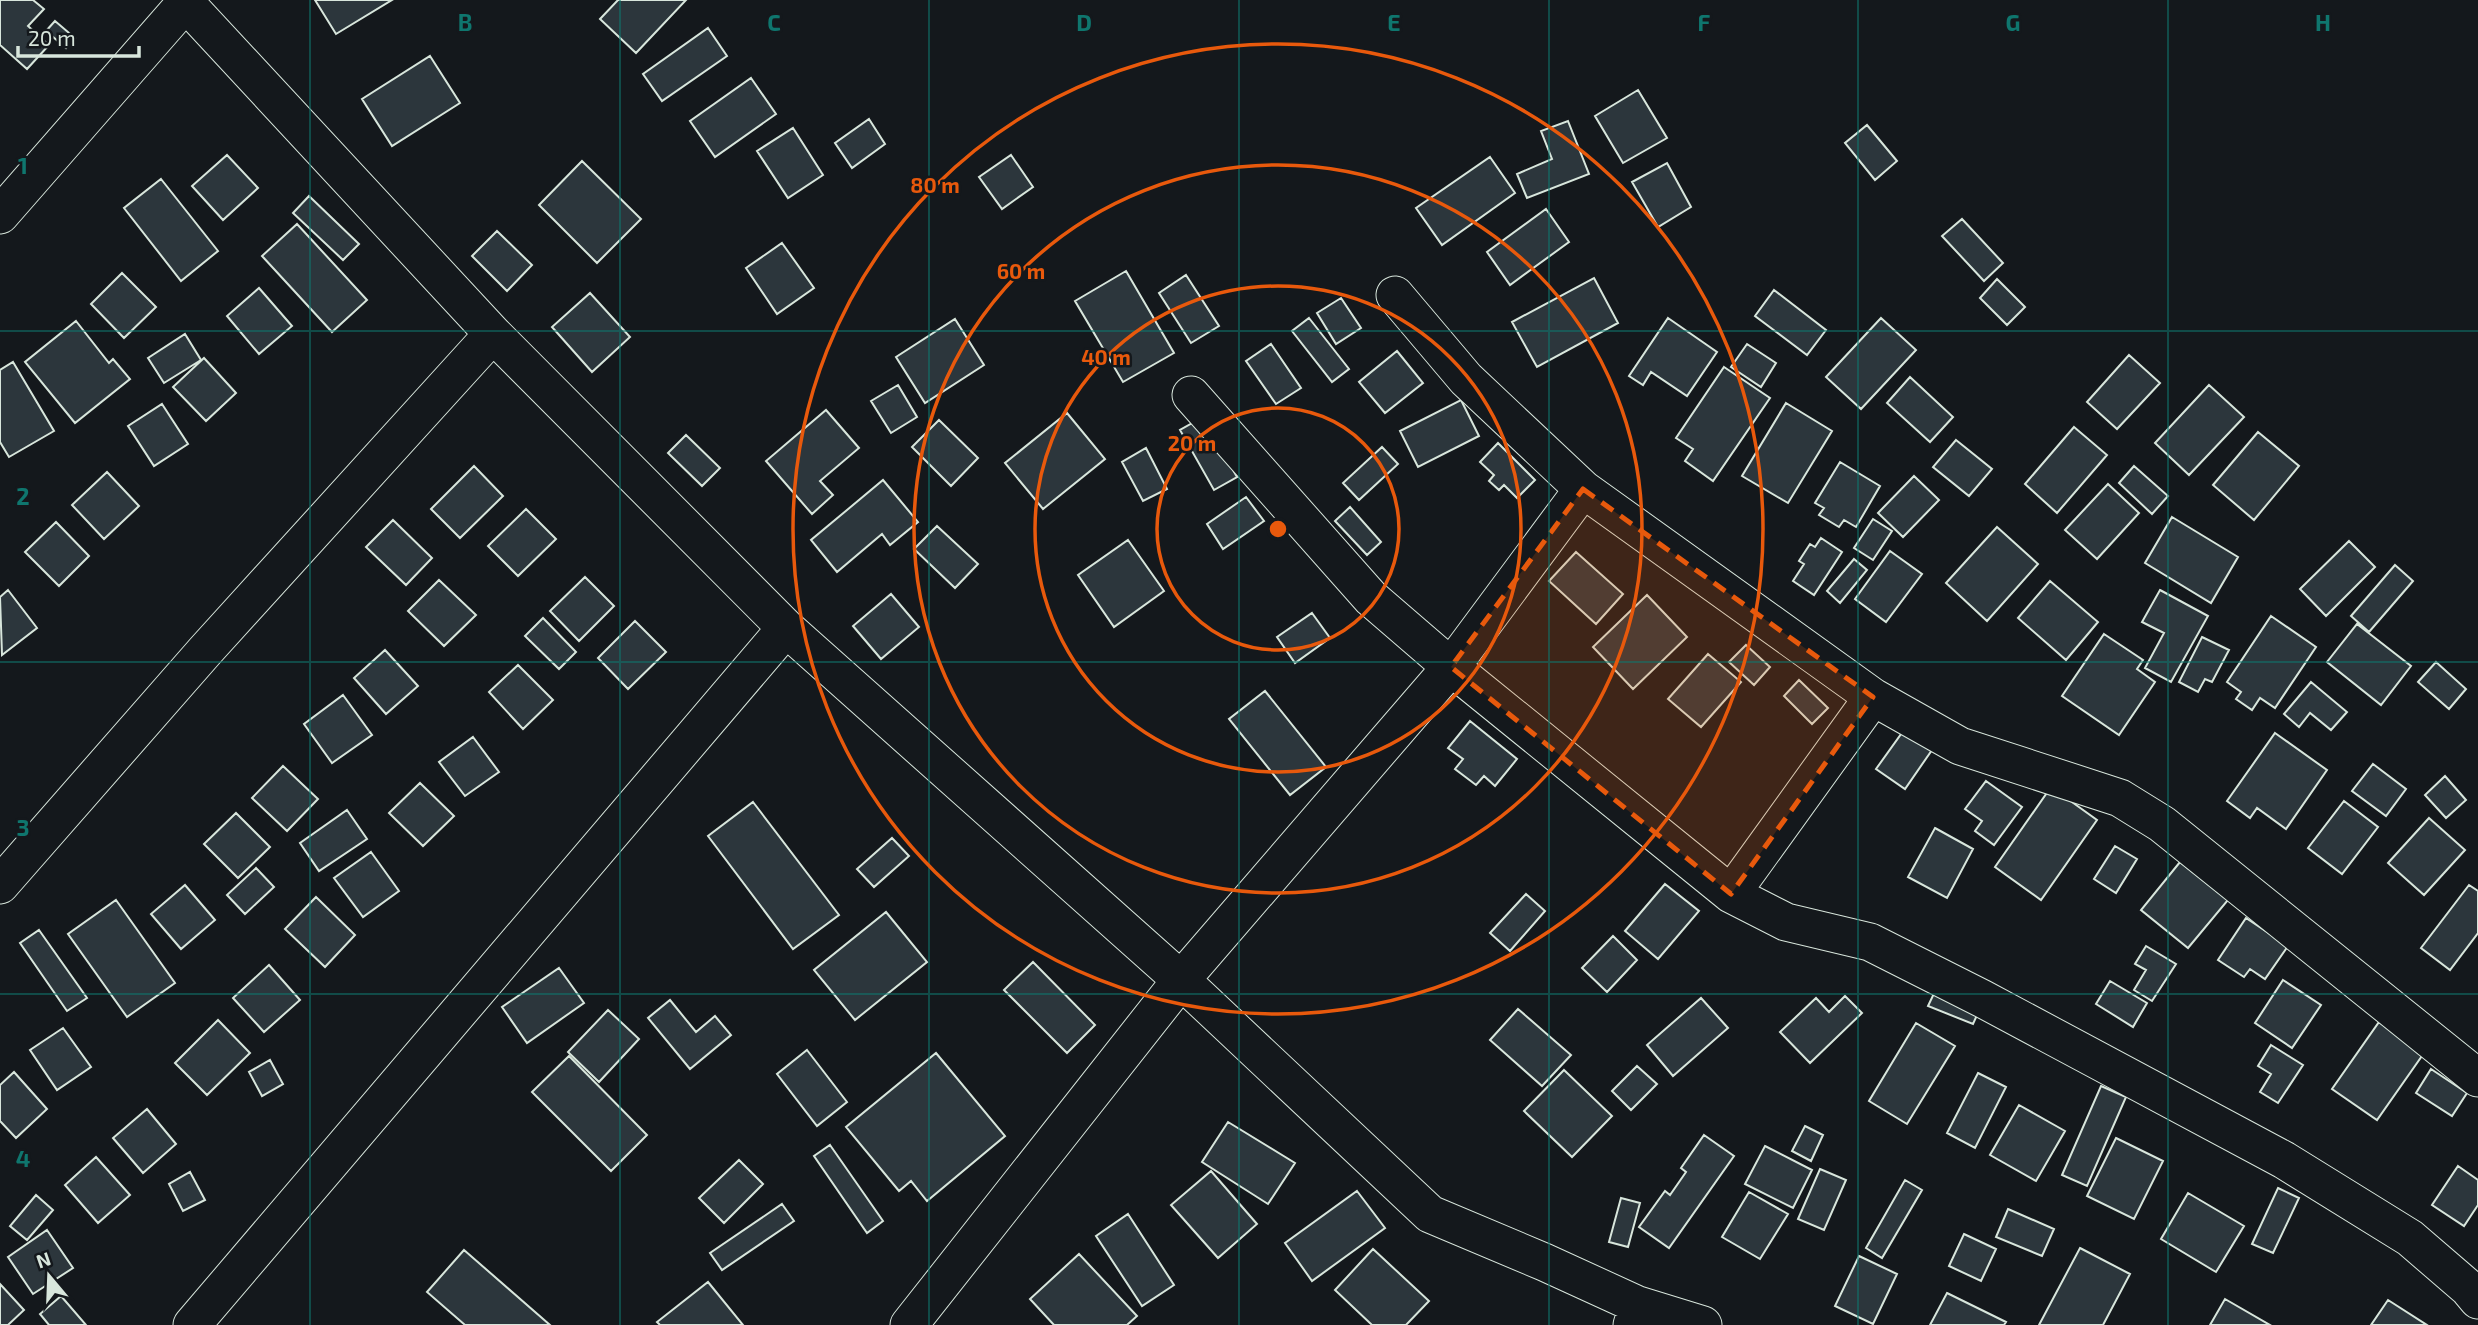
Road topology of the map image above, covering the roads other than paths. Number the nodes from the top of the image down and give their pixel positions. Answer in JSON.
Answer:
{"nodes":[{"id":1,"x":186,"y":1,"type":"edge"},
{"id":2,"x":0,"y":215,"type":"edge"},
{"id":3,"x":1395,"y":295,"type":"dead end"},
{"id":4,"x":493,"y":334,"type":"junction"},
{"id":5,"x":1191,"y":395,"type":"dead end"},
{"id":6,"x":1583,"y":489,"type":"junction"},
{"id":7,"x":786,"y":628,"type":"junction"},
{"id":8,"x":1451,"y":667,"type":"junction"},
{"id":9,"x":1873,"y":697,"type":"junction"},
{"id":10,"x":0,"y":885,"type":"edge"},
{"id":11,"x":1731,"y":894,"type":"junction"},
{"id":12,"x":1181,"y":980,"type":"junction"},
{"id":13,"x":2478,"y":1078,"type":"edge"},
{"id":14,"x":2478,"y":1300,"type":"edge"},
{"id":15,"x":1635,"y":1315,"type":"edge"},
{"id":16,"x":192,"y":1325,"type":"edge"},
{"id":17,"x":910,"y":1325,"type":"edge"},
{"id":18,"x":1703,"y":1325,"type":"edge"}],
"edges":[{"from":1,"to":2,"type":"street"},
{"from":1,"to":4,"type":"street"},
{"from":3,"to":6,"type":"street"},
{"from":4,"to":7,"type":"street"},
{"from":4,"to":10,"type":"street"},
{"from":5,"to":8,"type":"street"},
{"from":6,"to":8,"type":"street"},
{"from":6,"to":9,"type":"street"},
{"from":7,"to":12,"type":"street"},
{"from":7,"to":16,"type":"street"},
{"from":8,"to":11,"type":"street"},
{"from":8,"to":12,"type":"street"},
{"from":9,"to":11,"type":"street"},
{"from":9,"to":13,"type":"street"},
{"from":11,"to":14,"type":"street"},
{"from":12,"to":15,"type":"street"},
{"from":12,"to":17,"type":"street"},
{"from":15,"to":18,"type":"street"}]}
